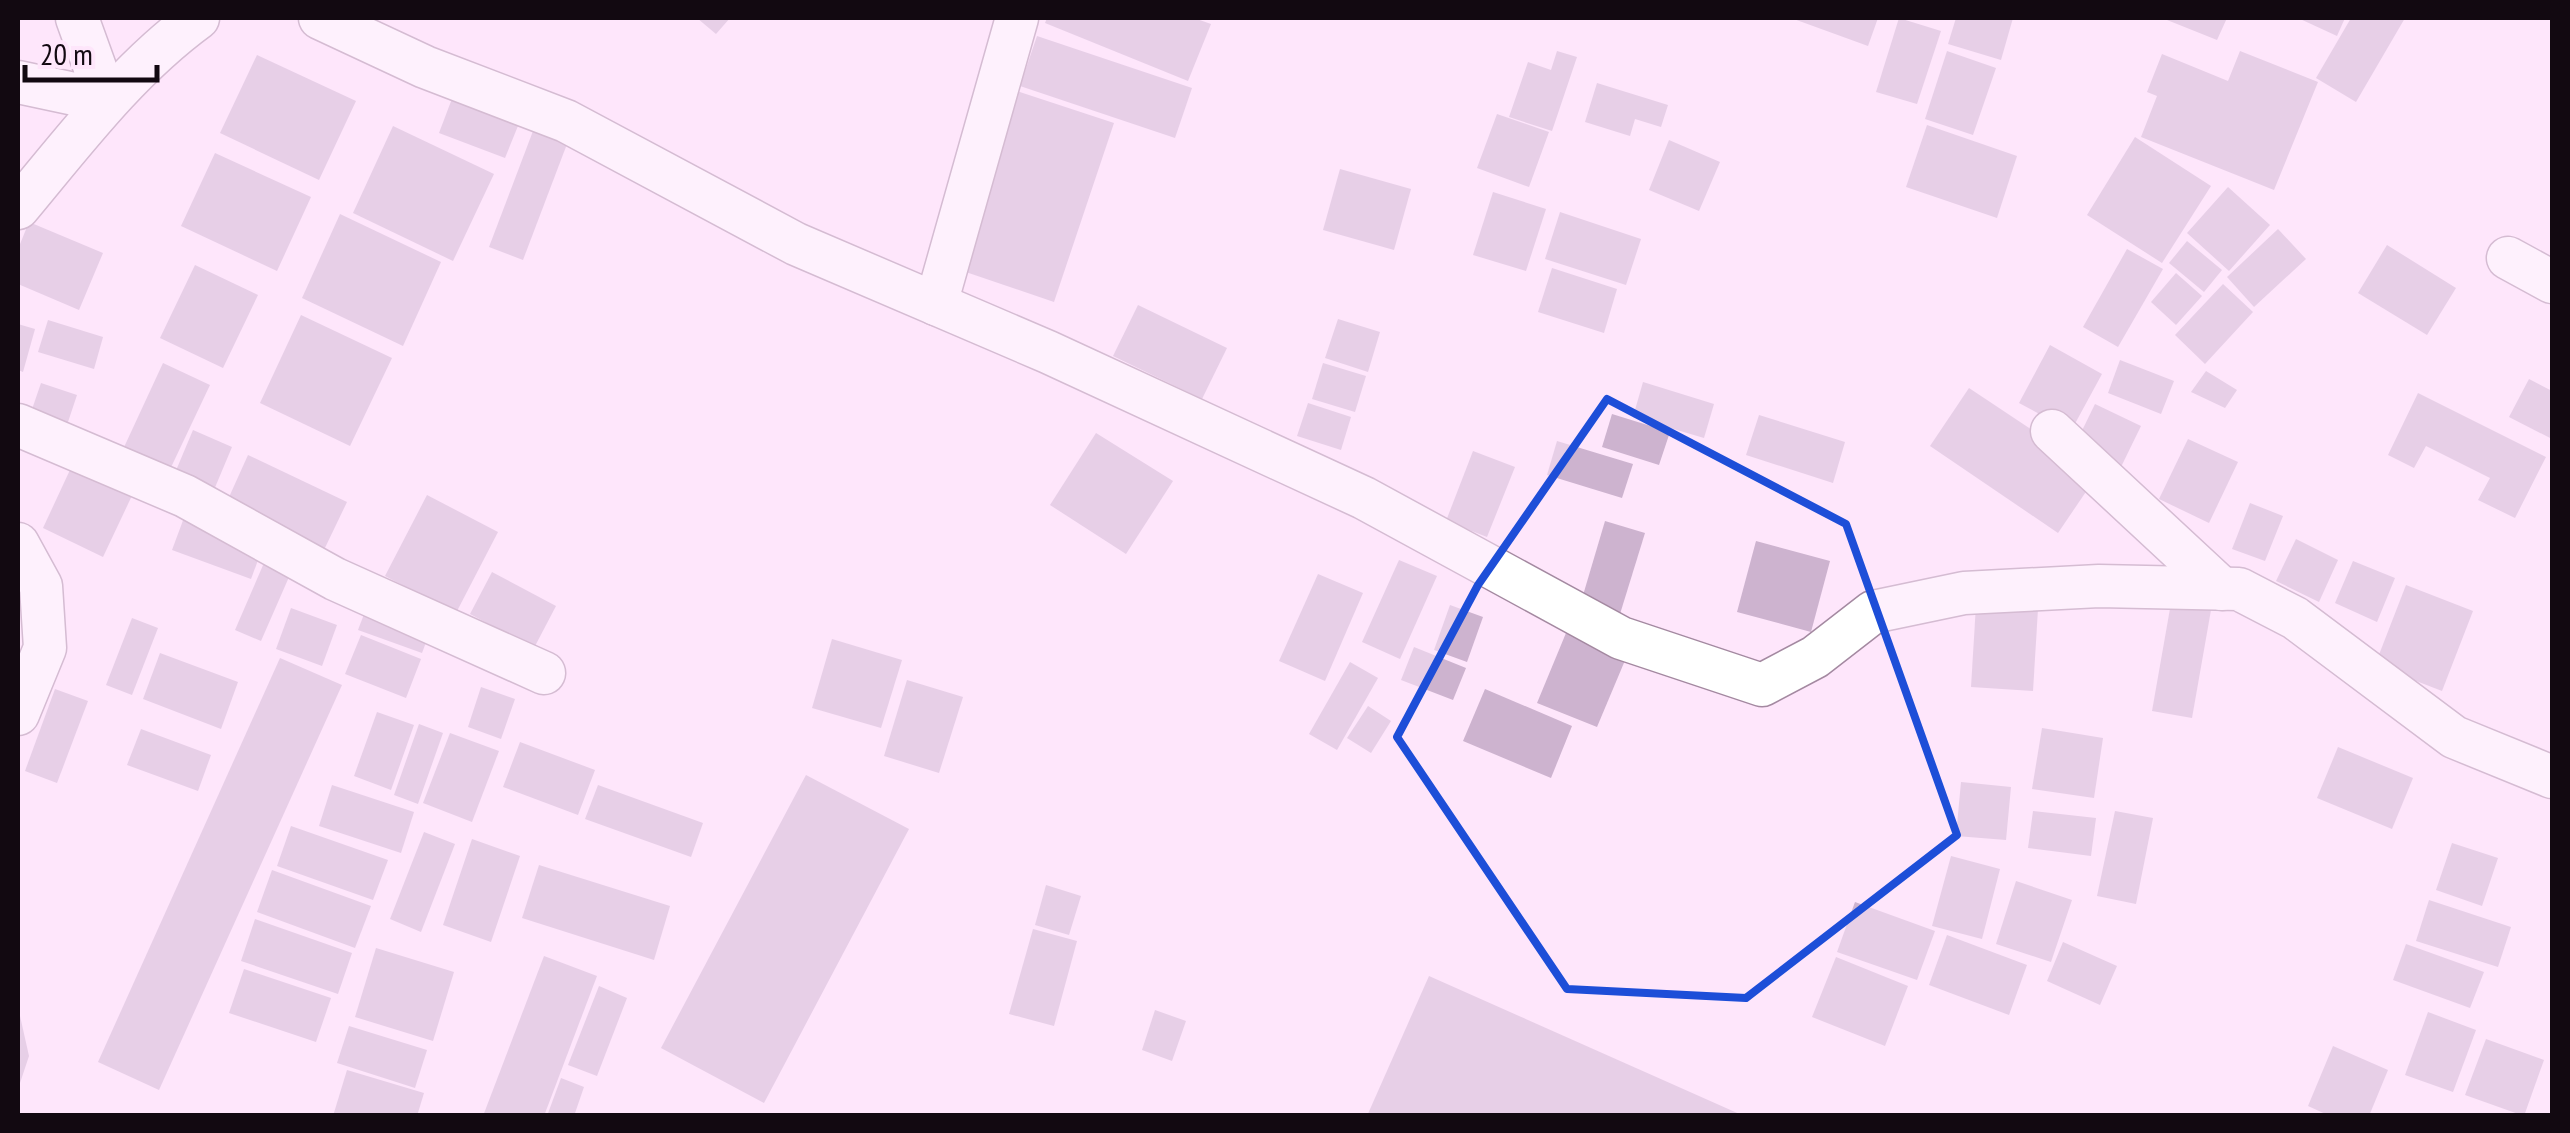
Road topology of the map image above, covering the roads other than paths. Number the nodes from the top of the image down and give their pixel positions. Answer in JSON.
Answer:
{"nodes":[{"id":1,"x":77,"y":18,"type":"edge"},
{"id":2,"x":198,"y":18,"type":"edge"},
{"id":3,"x":320,"y":18,"type":"edge"},
{"id":4,"x":1017,"y":18,"type":"edge"},
{"id":5,"x":18,"y":82,"type":"edge"},
{"id":6,"x":107,"y":101,"type":"junction"},
{"id":7,"x":18,"y":208,"type":"edge"},
{"id":8,"x":2508,"y":258,"type":"dead end"},
{"id":9,"x":2552,"y":282,"type":"edge"},
{"id":10,"x":936,"y":304,"type":"junction"},
{"id":11,"x":18,"y":425,"type":"edge"},
{"id":12,"x":2052,"y":432,"type":"dead end"},
{"id":13,"x":18,"y":544,"type":"edge"},
{"id":14,"x":2222,"y":589,"type":"junction"},
{"id":15,"x":544,"y":674,"type":"dead end"},
{"id":16,"x":18,"y":714,"type":"edge"},
{"id":17,"x":2552,"y":777,"type":"edge"}],
"edges":[{"from":1,"to":6,"type":"street"},
{"from":2,"to":6,"type":"street"},
{"from":3,"to":10,"type":"street"},
{"from":4,"to":10,"type":"street"},
{"from":5,"to":6,"type":"street"},
{"from":6,"to":7,"type":"street"},
{"from":8,"to":9,"type":"street"},
{"from":10,"to":14,"type":"street"},
{"from":11,"to":15,"type":"street"},
{"from":12,"to":14,"type":"street"},
{"from":13,"to":16,"type":"street"},
{"from":14,"to":17,"type":"street"}]}
